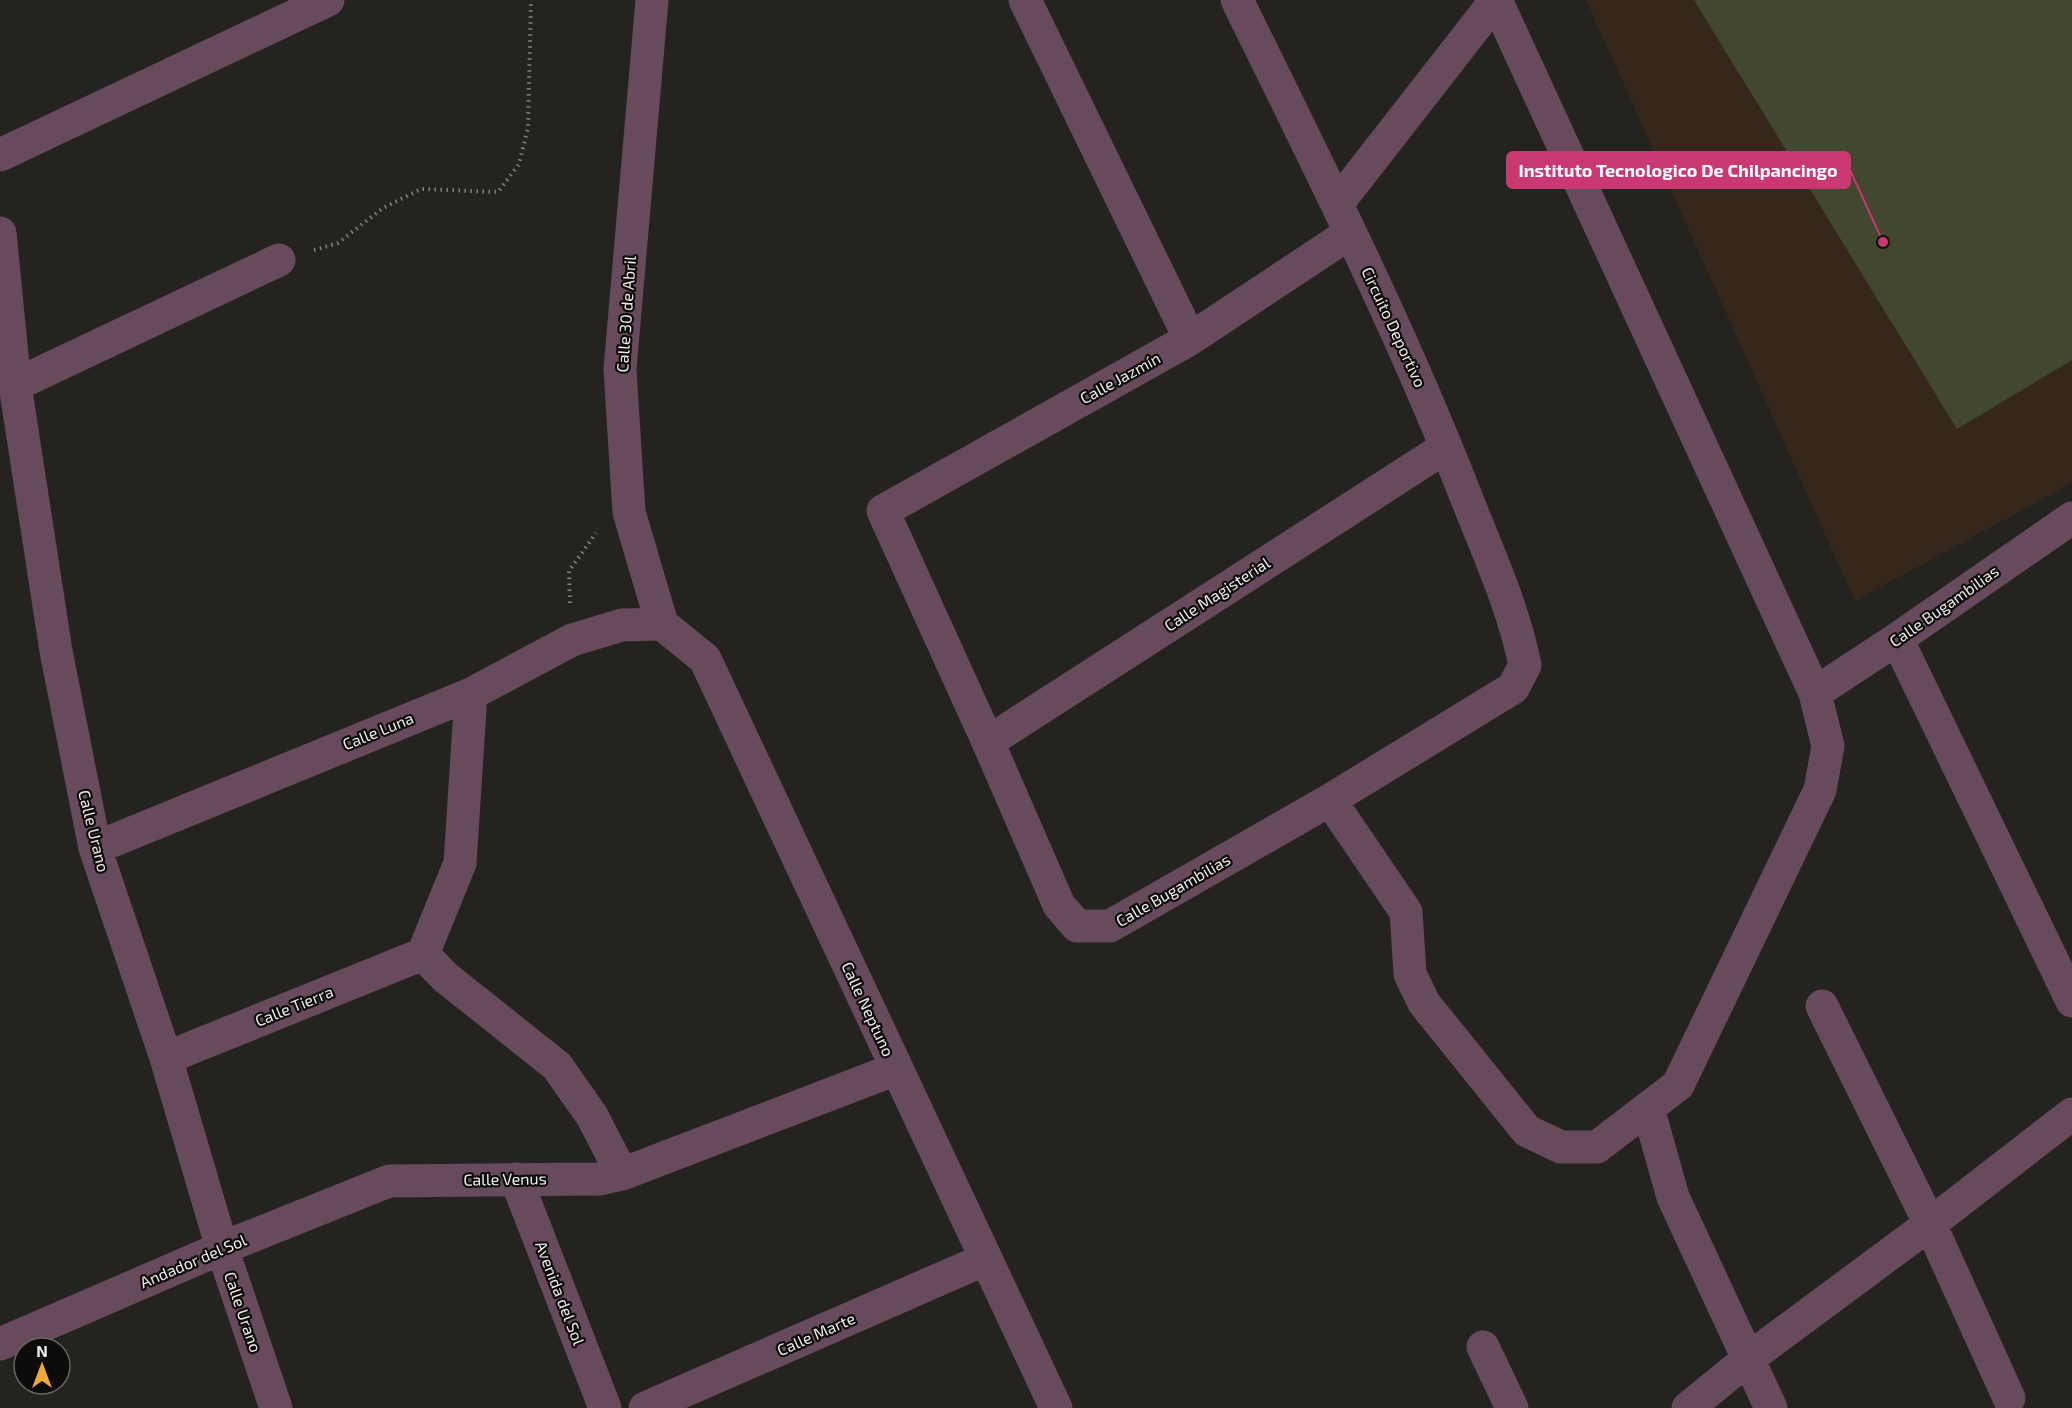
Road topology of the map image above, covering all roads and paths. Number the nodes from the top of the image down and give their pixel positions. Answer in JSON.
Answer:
{"nodes":[{"id":1,"x":328,"y":0,"type":"edge"},
{"id":2,"x":531,"y":0,"type":"edge"},
{"id":3,"x":652,"y":0,"type":"edge"},
{"id":4,"x":1025,"y":0,"type":"edge"},
{"id":5,"x":1237,"y":0,"type":"edge"},
{"id":6,"x":0,"y":154,"type":"edge"},
{"id":7,"x":1343,"y":218,"type":"junction"},
{"id":8,"x":0,"y":233,"type":"edge"},
{"id":9,"x":279,"y":260,"type":"joint"},
{"id":10,"x":1190,"y":339,"type":"junction"},
{"id":11,"x":15,"y":385,"type":"junction"},
{"id":12,"x":1446,"y":447,"type":"junction"},
{"id":13,"x":883,"y":511,"type":"joint"},
{"id":14,"x":629,"y":512,"type":"junction"},
{"id":15,"x":2072,"y":518,"type":"edge"},
{"id":16,"x":662,"y":624,"type":"junction"},
{"id":17,"x":1898,"y":639,"type":"junction"},
{"id":18,"x":572,"y":640,"type":"junction"},
{"id":19,"x":1525,"y":665,"type":"joint"},
{"id":20,"x":471,"y":693,"type":"junction"},
{"id":21,"x":1815,"y":693,"type":"junction"},
{"id":22,"x":988,"y":742,"type":"junction"},
{"id":23,"x":1330,"y":800,"type":"junction"},
{"id":24,"x":95,"y":848,"type":"junction"},
{"id":25,"x":423,"y":954,"type":"junction"},
{"id":26,"x":2072,"y":1001,"type":"edge"},
{"id":27,"x":1822,"y":1006,"type":"dead end"},
{"id":28,"x":166,"y":1058,"type":"junction"},
{"id":29,"x":896,"y":1069,"type":"junction"},
{"id":30,"x":1648,"y":1108,"type":"junction"},
{"id":31,"x":2072,"y":1114,"type":"edge"},
{"id":32,"x":622,"y":1174,"type":"junction"},
{"id":33,"x":516,"y":1179,"type":"junction"},
{"id":34,"x":389,"y":1182,"type":"joint"},
{"id":35,"x":1930,"y":1224,"type":"junction"},
{"id":36,"x":222,"y":1248,"type":"junction"},
{"id":37,"x":986,"y":1259,"type":"junction"},
{"id":38,"x":0,"y":1344,"type":"edge"},
{"id":39,"x":1483,"y":1347,"type":"dead end"},
{"id":40,"x":1748,"y":1359,"type":"junction"},
{"id":41,"x":2009,"y":1398,"type":"dead end"},
{"id":42,"x":276,"y":1408,"type":"edge"},
{"id":43,"x":604,"y":1408,"type":"edge"},
{"id":44,"x":645,"y":1408,"type":"edge"},
{"id":45,"x":1056,"y":1408,"type":"edge"},
{"id":46,"x":1512,"y":1408,"type":"edge"},
{"id":47,"x":1688,"y":1408,"type":"edge"},
{"id":48,"x":1770,"y":1408,"type":"edge"}],
"edges":[{"from":1,"to":6,"type":"street"},
{"from":2,"to":9,"type":"path"},
{"from":3,"to":14,"type":"street","name":"Calle 30 de Abril"},
{"from":4,"to":10,"type":"street"},
{"from":5,"to":7,"type":"street","name":"Circuito Deportivo"},
{"from":7,"to":10,"type":"street","name":"Calle Jazmín"},
{"from":7,"to":12,"type":"street","name":"Circuito Deportivo"},
{"from":7,"to":21,"type":"street","name":"Calle Jazmín"},
{"from":8,"to":11,"type":"street","name":"Calle Urano"},
{"from":9,"to":11,"type":"street"},
{"from":10,"to":13,"type":"street","name":"Calle Jazmín"},
{"from":11,"to":24,"type":"street","name":"Calle Urano"},
{"from":12,"to":19,"type":"street","name":"Circuito Deportivo"},
{"from":12,"to":22,"type":"street","name":"Calle Magisterial"},
{"from":13,"to":22,"type":"street","name":"Calle Bugambilias"},
{"from":14,"to":16,"type":"street","name":"Calle 30 de Abril"},
{"from":14,"to":18,"type":"path"},
{"from":15,"to":17,"type":"street","name":"Calle Bugambilias"},
{"from":16,"to":18,"type":"street","name":"Calle Luna"},
{"from":16,"to":29,"type":"street","name":"Calle Neptuno"},
{"from":17,"to":21,"type":"street","name":"Calle Bugambilias"},
{"from":17,"to":26,"type":"street"},
{"from":18,"to":20,"type":"street","name":"Calle Luna"},
{"from":19,"to":23,"type":"street","name":"Calle Bugambilias"},
{"from":20,"to":24,"type":"street","name":"Calle Luna"},
{"from":20,"to":25,"type":"street"},
{"from":21,"to":30,"type":"street"},
{"from":22,"to":23,"type":"street","name":"Calle Bugambilias"},
{"from":23,"to":30,"type":"street"},
{"from":24,"to":28,"type":"street","name":"Calle Urano"},
{"from":25,"to":28,"type":"street","name":"Calle Tierra"},
{"from":25,"to":32,"type":"street"},
{"from":27,"to":35,"type":"street"},
{"from":28,"to":36,"type":"street","name":"Calle Urano"},
{"from":29,"to":32,"type":"street","name":"Calle Venus"},
{"from":29,"to":37,"type":"street","name":"Calle Neptuno"},
{"from":30,"to":40,"type":"street"},
{"from":31,"to":35,"type":"street"},
{"from":32,"to":33,"type":"street","name":"Calle Venus"},
{"from":33,"to":34,"type":"street","name":"Calle Venus"},
{"from":33,"to":43,"type":"street","name":"Avenida del Sol"},
{"from":34,"to":36,"type":"street","name":"Andador del Sol"},
{"from":35,"to":40,"type":"street"},
{"from":35,"to":41,"type":"street"},
{"from":36,"to":38,"type":"street","name":"Andador del Sol"},
{"from":36,"to":42,"type":"street","name":"Calle Urano"},
{"from":37,"to":44,"type":"street","name":"Calle Marte"},
{"from":37,"to":45,"type":"street","name":"Calle Neptuno"},
{"from":39,"to":46,"type":"street"},
{"from":40,"to":47,"type":"street"},
{"from":40,"to":48,"type":"street"}]}
